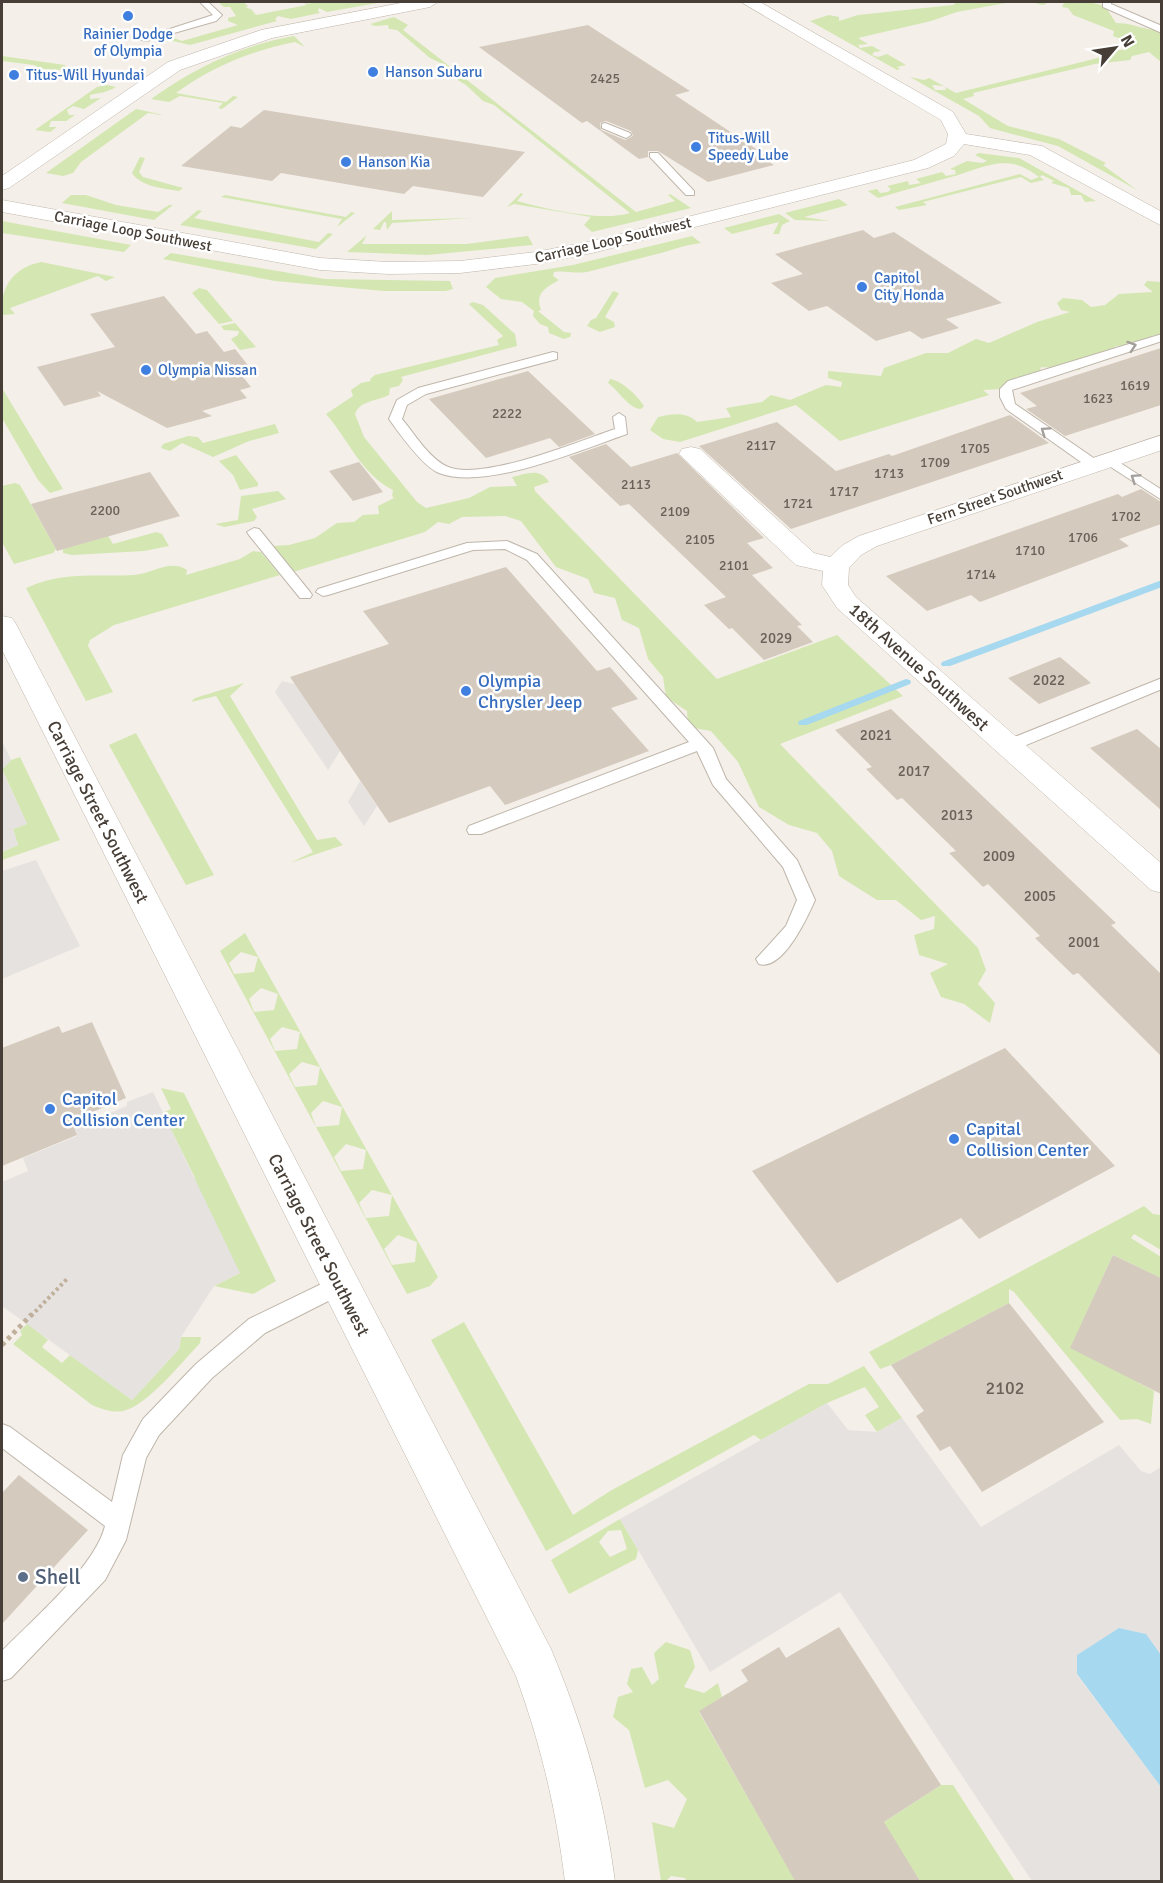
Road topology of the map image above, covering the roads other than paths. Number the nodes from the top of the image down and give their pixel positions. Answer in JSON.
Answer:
{"nodes":[{"id":1,"x":204,"y":2,"type":"edge"},
{"id":2,"x":430,"y":2,"type":"edge"},
{"id":3,"x":749,"y":2,"type":"edge"},
{"id":4,"x":1104,"y":2,"type":"edge"},
{"id":5,"x":1161,"y":30,"type":"edge"},
{"id":6,"x":143,"y":39,"type":"dead end"},
{"id":7,"x":605,"y":126,"type":"dead end"},
{"id":8,"x":626,"y":135,"type":"dead end"},
{"id":9,"x":959,"y":138,"type":"junction"},
{"id":10,"x":654,"y":155,"type":"dead end"},
{"id":11,"x":2,"y":184,"type":"edge"},
{"id":12,"x":690,"y":193,"type":"dead end"},
{"id":13,"x":2,"y":206,"type":"edge"},
{"id":14,"x":1161,"y":220,"type":"edge"},
{"id":15,"x":1161,"y":337,"type":"edge"},
{"id":16,"x":553,"y":356,"type":"dead end"},
{"id":17,"x":619,"y":417,"type":"dead end"},
{"id":18,"x":1161,"y":442,"type":"edge"},
{"id":19,"x":691,"y":454,"type":"dead end"},
{"id":20,"x":1100,"y":462,"type":"junction"},
{"id":21,"x":1161,"y":496,"type":"edge"},
{"id":22,"x":254,"y":532,"type":"dead end"},
{"id":23,"x":836,"y":566,"type":"junction"},
{"id":24,"x":323,"y":592,"type":"dead end"},
{"id":25,"x":305,"y":595,"type":"dead end"},
{"id":26,"x":2,"y":624,"type":"edge"},
{"id":27,"x":1161,"y":683,"type":"edge"},
{"id":28,"x":700,"y":744,"type":"junction"},
{"id":29,"x":1008,"y":746,"type":"junction"},
{"id":30,"x":475,"y":830,"type":"dead end"},
{"id":31,"x":1161,"y":882,"type":"edge"},
{"id":32,"x":765,"y":959,"type":"dead end"},
{"id":33,"x":339,"y":1284,"type":"junction"},
{"id":34,"x":2,"y":1435,"type":"edge"},
{"id":35,"x":118,"y":1521,"type":"junction"},
{"id":36,"x":2,"y":1669,"type":"edge"},
{"id":37,"x":590,"y":1881,"type":"edge"}],
"edges":[{"from":1,"to":6,"type":"lane"},
{"from":2,"to":11,"type":"street"},
{"from":3,"to":9,"type":"street"},
{"from":4,"to":5,"type":"lane"},
{"from":7,"to":8,"type":"lane"},
{"from":9,"to":13,"type":"street","name":"Carriage Loop Southwest"},
{"from":9,"to":14,"type":"street"},
{"from":10,"to":12,"type":"lane"},
{"from":20,"to":15,"type":"lane","one_way":true},
{"from":16,"to":17,"type":"lane"},
{"from":18,"to":20,"type":"street","name":"Fern Street Southwest"},
{"from":19,"to":23,"type":"street"},
{"from":21,"to":20,"type":"lane","one_way":true},
{"from":20,"to":23,"type":"street","name":"Fern Street Southwest"},
{"from":22,"to":25,"type":"lane"},
{"from":23,"to":29,"type":"street","name":"18th Avenue Southwest"},
{"from":24,"to":28,"type":"lane"},
{"from":26,"to":33,"type":"street","name":"Carriage Street Southwest"},
{"from":27,"to":29,"type":"lane"},
{"from":28,"to":30,"type":"lane"},
{"from":28,"to":32,"type":"lane"},
{"from":29,"to":31,"type":"street","name":"18th Avenue Southwest"},
{"from":33,"to":35,"type":"lane"},
{"from":33,"to":37,"type":"street","name":"Carriage Street Southwest"},
{"from":34,"to":35,"type":"lane"},
{"from":35,"to":36,"type":"lane"}]}
